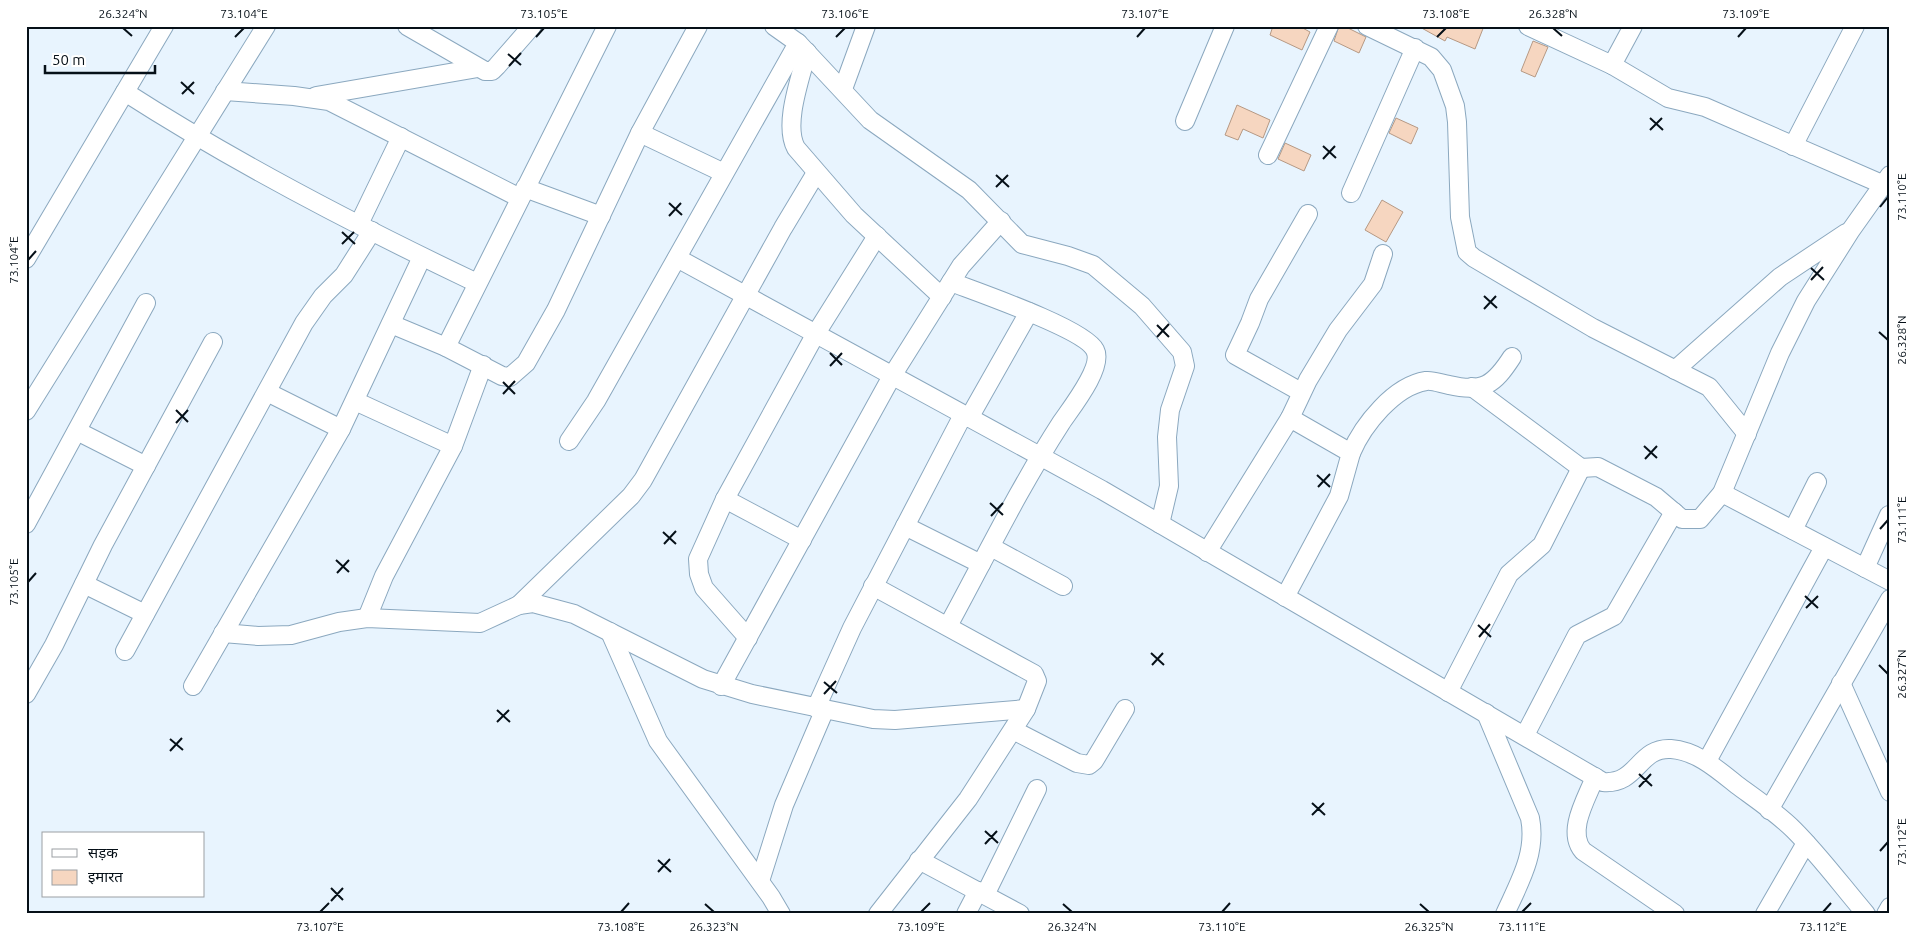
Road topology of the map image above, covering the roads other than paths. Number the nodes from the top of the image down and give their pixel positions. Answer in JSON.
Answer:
{"nodes":[{"id":1,"x":164,"y":26,"type":"edge"},
{"id":2,"x":266,"y":26,"type":"edge"},
{"id":3,"x":407,"y":26,"type":"edge"},
{"id":4,"x":532,"y":26,"type":"edge"},
{"id":5,"x":698,"y":26,"type":"edge"},
{"id":6,"x":774,"y":26,"type":"edge"},
{"id":7,"x":866,"y":26,"type":"edge"},
{"id":8,"x":1226,"y":26,"type":"edge"},
{"id":9,"x":1329,"y":26,"type":"edge"},
{"id":10,"x":1367,"y":26,"type":"edge"},
{"id":11,"x":1528,"y":26,"type":"edge"},
{"id":12,"x":1633,"y":26,"type":"edge"},
{"id":13,"x":1855,"y":26,"type":"edge"},
{"id":14,"x":599,"y":29,"type":"edge"},
{"id":15,"x":803,"y":47,"type":"junction"},
{"id":16,"x":1415,"y":48,"type":"junction"},
{"id":17,"x":1612,"y":65,"type":"junction"},
{"id":18,"x":478,"y":68,"type":"junction"},
{"id":19,"x":843,"y":89,"type":"junction"},
{"id":20,"x":225,"y":91,"type":"junction"},
{"id":21,"x":125,"y":92,"type":"junction"},
{"id":22,"x":310,"y":97,"type":"junction"},
{"id":23,"x":1185,"y":121,"type":"dead end"},
{"id":24,"x":640,"y":133,"type":"junction"},
{"id":25,"x":197,"y":138,"type":"junction"},
{"id":26,"x":401,"y":138,"type":"junction"},
{"id":27,"x":1793,"y":146,"type":"junction"},
{"id":28,"x":1268,"y":156,"type":"dead end"},
{"id":29,"x":724,"y":172,"type":"junction"},
{"id":30,"x":816,"y":173,"type":"junction"},
{"id":31,"x":1887,"y":180,"type":"edge"},
{"id":32,"x":522,"y":193,"type":"junction"},
{"id":33,"x":1351,"y":193,"type":"dead end"},
{"id":34,"x":1308,"y":214,"type":"dead end"},
{"id":35,"x":601,"y":216,"type":"junction"},
{"id":36,"x":1001,"y":220,"type":"junction"},
{"id":37,"x":366,"y":227,"type":"junction"},
{"id":38,"x":1851,"y":230,"type":"junction"},
{"id":39,"x":877,"y":236,"type":"junction"},
{"id":40,"x":1383,"y":254,"type":"dead end"},
{"id":41,"x":422,"y":257,"type":"junction"},
{"id":42,"x":677,"y":258,"type":"junction"},
{"id":43,"x":26,"y":259,"type":"edge"},
{"id":44,"x":477,"y":283,"type":"junction"},
{"id":45,"x":947,"y":289,"type":"junction"},
{"id":46,"x":745,"y":296,"type":"junction"},
{"id":47,"x":146,"y":303,"type":"dead end"},
{"id":48,"x":1029,"y":312,"type":"junction"},
{"id":49,"x":390,"y":324,"type":"junction"},
{"id":50,"x":815,"y":335,"type":"junction"},
{"id":51,"x":213,"y":342,"type":"dead end"},
{"id":52,"x":446,"y":347,"type":"junction"},
{"id":53,"x":1512,"y":357,"type":"dead end"},
{"id":54,"x":483,"y":365,"type":"junction"},
{"id":55,"x":1675,"y":370,"type":"junction"},
{"id":56,"x":892,"y":376,"type":"junction"},
{"id":57,"x":1472,"y":388,"type":"junction"},
{"id":58,"x":267,"y":392,"type":"junction"},
{"id":59,"x":1301,"y":392,"type":"junction"},
{"id":60,"x":355,"y":401,"type":"junction"},
{"id":61,"x":26,"y":411,"type":"edge"},
{"id":62,"x":966,"y":417,"type":"junction"},
{"id":63,"x":1290,"y":418,"type":"junction"},
{"id":64,"x":341,"y":430,"type":"junction"},
{"id":65,"x":77,"y":431,"type":"junction"},
{"id":66,"x":1748,"y":434,"type":"junction"},
{"id":67,"x":569,"y":441,"type":"dead end"},
{"id":68,"x":453,"y":446,"type":"junction"},
{"id":69,"x":1351,"y":453,"type":"junction"},
{"id":70,"x":1040,"y":456,"type":"junction"},
{"id":71,"x":146,"y":466,"type":"junction"},
{"id":72,"x":1581,"y":468,"type":"junction"},
{"id":73,"x":1817,"y":482,"type":"dead end"},
{"id":74,"x":1722,"y":493,"type":"junction"},
{"id":75,"x":725,"y":499,"type":"junction"},
{"id":76,"x":1674,"y":512,"type":"junction"},
{"id":77,"x":1889,"y":515,"type":"edge"},
{"id":78,"x":26,"y":524,"type":"edge"},
{"id":79,"x":1160,"y":524,"type":"junction"},
{"id":80,"x":905,"y":526,"type":"junction"},
{"id":81,"x":1793,"y":530,"type":"junction"},
{"id":82,"x":802,"y":540,"type":"junction"},
{"id":83,"x":991,"y":547,"type":"junction"},
{"id":84,"x":1824,"y":547,"type":"junction"},
{"id":85,"x":1207,"y":552,"type":"junction"},
{"id":86,"x":982,"y":564,"type":"junction"},
{"id":87,"x":1865,"y":568,"type":"junction"},
{"id":88,"x":1890,"y":581,"type":"edge"},
{"id":89,"x":84,"y":584,"type":"junction"},
{"id":90,"x":874,"y":586,"type":"junction"},
{"id":91,"x":1063,"y":586,"type":"dead end"},
{"id":92,"x":1285,"y":597,"type":"junction"},
{"id":93,"x":1890,"y":599,"type":"edge"},
{"id":94,"x":520,"y":605,"type":"junction"},
{"id":95,"x":145,"y":614,"type":"junction"},
{"id":96,"x":367,"y":618,"type":"junction"},
{"id":97,"x":948,"y":626,"type":"junction"},
{"id":98,"x":610,"y":632,"type":"junction"},
{"id":99,"x":224,"y":633,"type":"junction"},
{"id":100,"x":748,"y":638,"type":"junction"},
{"id":101,"x":125,"y":651,"type":"dead end"},
{"id":102,"x":1841,"y":683,"type":"junction"},
{"id":103,"x":193,"y":686,"type":"dead end"},
{"id":104,"x":721,"y":686,"type":"junction"},
{"id":105,"x":1448,"y":692,"type":"junction"},
{"id":106,"x":26,"y":694,"type":"edge"},
{"id":107,"x":821,"y":709,"type":"junction"},
{"id":108,"x":1026,"y":709,"type":"junction"},
{"id":109,"x":1125,"y":709,"type":"dead end"},
{"id":110,"x":1486,"y":713,"type":"junction"},
{"id":111,"x":1013,"y":730,"type":"junction"},
{"id":112,"x":1524,"y":735,"type":"junction"},
{"id":113,"x":1707,"y":761,"type":"junction"},
{"id":114,"x":1595,"y":777,"type":"junction"},
{"id":115,"x":1037,"y":789,"type":"dead end"},
{"id":116,"x":1890,"y":792,"type":"edge"},
{"id":117,"x":1769,"y":810,"type":"junction"},
{"id":118,"x":1806,"y":843,"type":"junction"},
{"id":119,"x":919,"y":860,"type":"junction"},
{"id":120,"x":760,"y":881,"type":"junction"},
{"id":121,"x":981,"y":893,"type":"junction"},
{"id":122,"x":1890,"y":907,"type":"edge"},
{"id":123,"x":781,"y":914,"type":"edge"},
{"id":124,"x":878,"y":914,"type":"edge"},
{"id":125,"x":966,"y":914,"type":"edge"},
{"id":126,"x":1020,"y":914,"type":"edge"},
{"id":127,"x":1505,"y":914,"type":"edge"},
{"id":128,"x":1674,"y":914,"type":"edge"},
{"id":129,"x":1765,"y":914,"type":"edge"},
{"id":130,"x":1866,"y":914,"type":"edge"},
{"id":131,"x":1886,"y":914,"type":"edge"}],
"edges":[{"from":1,"to":21,"type":"street"},
{"from":2,"to":20,"type":"street"},
{"from":3,"to":18,"type":"street"},
{"from":4,"to":18,"type":"street"},
{"from":5,"to":24,"type":"street"},
{"from":6,"to":15,"type":"street"},
{"from":7,"to":19,"type":"street"},
{"from":8,"to":23,"type":"street"},
{"from":9,"to":28,"type":"street"},
{"from":10,"to":16,"type":"street"},
{"from":11,"to":17,"type":"street"},
{"from":12,"to":17,"type":"street"},
{"from":13,"to":27,"type":"street"},
{"from":14,"to":32,"type":"street"},
{"from":15,"to":19,"type":"street"},
{"from":15,"to":29,"type":"street"},
{"from":15,"to":30,"type":"street"},
{"from":16,"to":33,"type":"street"},
{"from":16,"to":55,"type":"street"},
{"from":17,"to":27,"type":"street"},
{"from":18,"to":22,"type":"street"},
{"from":19,"to":36,"type":"street"},
{"from":20,"to":22,"type":"street"},
{"from":20,"to":25,"type":"street"},
{"from":21,"to":25,"type":"street"},
{"from":21,"to":43,"type":"street"},
{"from":22,"to":26,"type":"street"},
{"from":24,"to":29,"type":"street"},
{"from":24,"to":35,"type":"street"},
{"from":25,"to":37,"type":"street"},
{"from":25,"to":61,"type":"street"},
{"from":26,"to":32,"type":"street"},
{"from":26,"to":37,"type":"street"},
{"from":27,"to":31,"type":"street"},
{"from":29,"to":42,"type":"street"},
{"from":30,"to":39,"type":"street"},
{"from":30,"to":46,"type":"street"},
{"from":31,"to":38,"type":"street"},
{"from":32,"to":35,"type":"street"},
{"from":32,"to":44,"type":"street"},
{"from":34,"to":59,"type":"street"},
{"from":35,"to":54,"type":"street"},
{"from":36,"to":45,"type":"street"},
{"from":36,"to":79,"type":"street"},
{"from":37,"to":41,"type":"street"},
{"from":37,"to":58,"type":"street"},
{"from":38,"to":55,"type":"street"},
{"from":38,"to":66,"type":"street"},
{"from":39,"to":45,"type":"street"},
{"from":39,"to":50,"type":"street"},
{"from":40,"to":59,"type":"street"},
{"from":41,"to":44,"type":"street"},
{"from":41,"to":49,"type":"street"},
{"from":42,"to":46,"type":"street"},
{"from":42,"to":67,"type":"street"},
{"from":44,"to":52,"type":"street"},
{"from":45,"to":48,"type":"street"},
{"from":45,"to":56,"type":"street"},
{"from":46,"to":50,"type":"street"},
{"from":46,"to":94,"type":"street"},
{"from":47,"to":65,"type":"street"},
{"from":48,"to":62,"type":"street"},
{"from":48,"to":70,"type":"street"},
{"from":49,"to":52,"type":"street"},
{"from":49,"to":60,"type":"street"},
{"from":50,"to":56,"type":"street"},
{"from":50,"to":75,"type":"street"},
{"from":51,"to":71,"type":"street"},
{"from":52,"to":54,"type":"street"},
{"from":53,"to":57,"type":"street"},
{"from":54,"to":68,"type":"street"},
{"from":55,"to":66,"type":"street"},
{"from":56,"to":62,"type":"street"},
{"from":56,"to":82,"type":"street"},
{"from":57,"to":69,"type":"street"},
{"from":57,"to":72,"type":"street"},
{"from":58,"to":64,"type":"street"},
{"from":58,"to":95,"type":"street"},
{"from":59,"to":63,"type":"street"},
{"from":60,"to":64,"type":"street"},
{"from":60,"to":68,"type":"street"},
{"from":62,"to":70,"type":"street"},
{"from":62,"to":80,"type":"street"},
{"from":63,"to":69,"type":"street"},
{"from":63,"to":85,"type":"street"},
{"from":64,"to":99,"type":"street"},
{"from":65,"to":71,"type":"street"},
{"from":65,"to":78,"type":"street"},
{"from":66,"to":74,"type":"street"},
{"from":68,"to":96,"type":"street"},
{"from":69,"to":92,"type":"street"},
{"from":70,"to":79,"type":"street"},
{"from":70,"to":83,"type":"street"},
{"from":71,"to":89,"type":"street"},
{"from":72,"to":76,"type":"street"},
{"from":72,"to":105,"type":"street"},
{"from":73,"to":81,"type":"street"},
{"from":74,"to":76,"type":"street"},
{"from":74,"to":81,"type":"street"},
{"from":75,"to":82,"type":"street"},
{"from":75,"to":100,"type":"street"},
{"from":76,"to":112,"type":"street"},
{"from":77,"to":87,"type":"street"},
{"from":79,"to":85,"type":"street"},
{"from":80,"to":86,"type":"street"},
{"from":80,"to":90,"type":"street"},
{"from":81,"to":84,"type":"street"},
{"from":82,"to":100,"type":"street"},
{"from":83,"to":86,"type":"street"},
{"from":83,"to":91,"type":"street"},
{"from":84,"to":87,"type":"street"},
{"from":84,"to":113,"type":"street"},
{"from":85,"to":92,"type":"street"},
{"from":86,"to":97,"type":"street"},
{"from":87,"to":88,"type":"street"},
{"from":89,"to":95,"type":"street"},
{"from":89,"to":106,"type":"street"},
{"from":90,"to":97,"type":"street"},
{"from":90,"to":107,"type":"street"},
{"from":92,"to":105,"type":"street"},
{"from":93,"to":102,"type":"street"},
{"from":94,"to":96,"type":"street"},
{"from":94,"to":98,"type":"street"},
{"from":95,"to":101,"type":"street"},
{"from":96,"to":99,"type":"street"},
{"from":97,"to":108,"type":"street"},
{"from":98,"to":104,"type":"street"},
{"from":98,"to":120,"type":"street"},
{"from":99,"to":103,"type":"street"},
{"from":100,"to":104,"type":"street"},
{"from":102,"to":116,"type":"street"},
{"from":102,"to":117,"type":"street"},
{"from":104,"to":107,"type":"street"},
{"from":105,"to":110,"type":"street"},
{"from":107,"to":108,"type":"street"},
{"from":107,"to":120,"type":"street"},
{"from":108,"to":111,"type":"street"},
{"from":109,"to":111,"type":"street"},
{"from":110,"to":112,"type":"street"},
{"from":110,"to":127,"type":"street"},
{"from":111,"to":119,"type":"street"},
{"from":112,"to":114,"type":"street"},
{"from":113,"to":114,"type":"street"},
{"from":113,"to":117,"type":"street"},
{"from":114,"to":128,"type":"street"},
{"from":115,"to":121,"type":"street"},
{"from":117,"to":118,"type":"street"},
{"from":118,"to":129,"type":"street"},
{"from":118,"to":130,"type":"street"},
{"from":119,"to":121,"type":"street"},
{"from":119,"to":124,"type":"street"},
{"from":120,"to":123,"type":"street"},
{"from":121,"to":125,"type":"street"},
{"from":121,"to":126,"type":"street"},
{"from":122,"to":131,"type":"street"}]}
